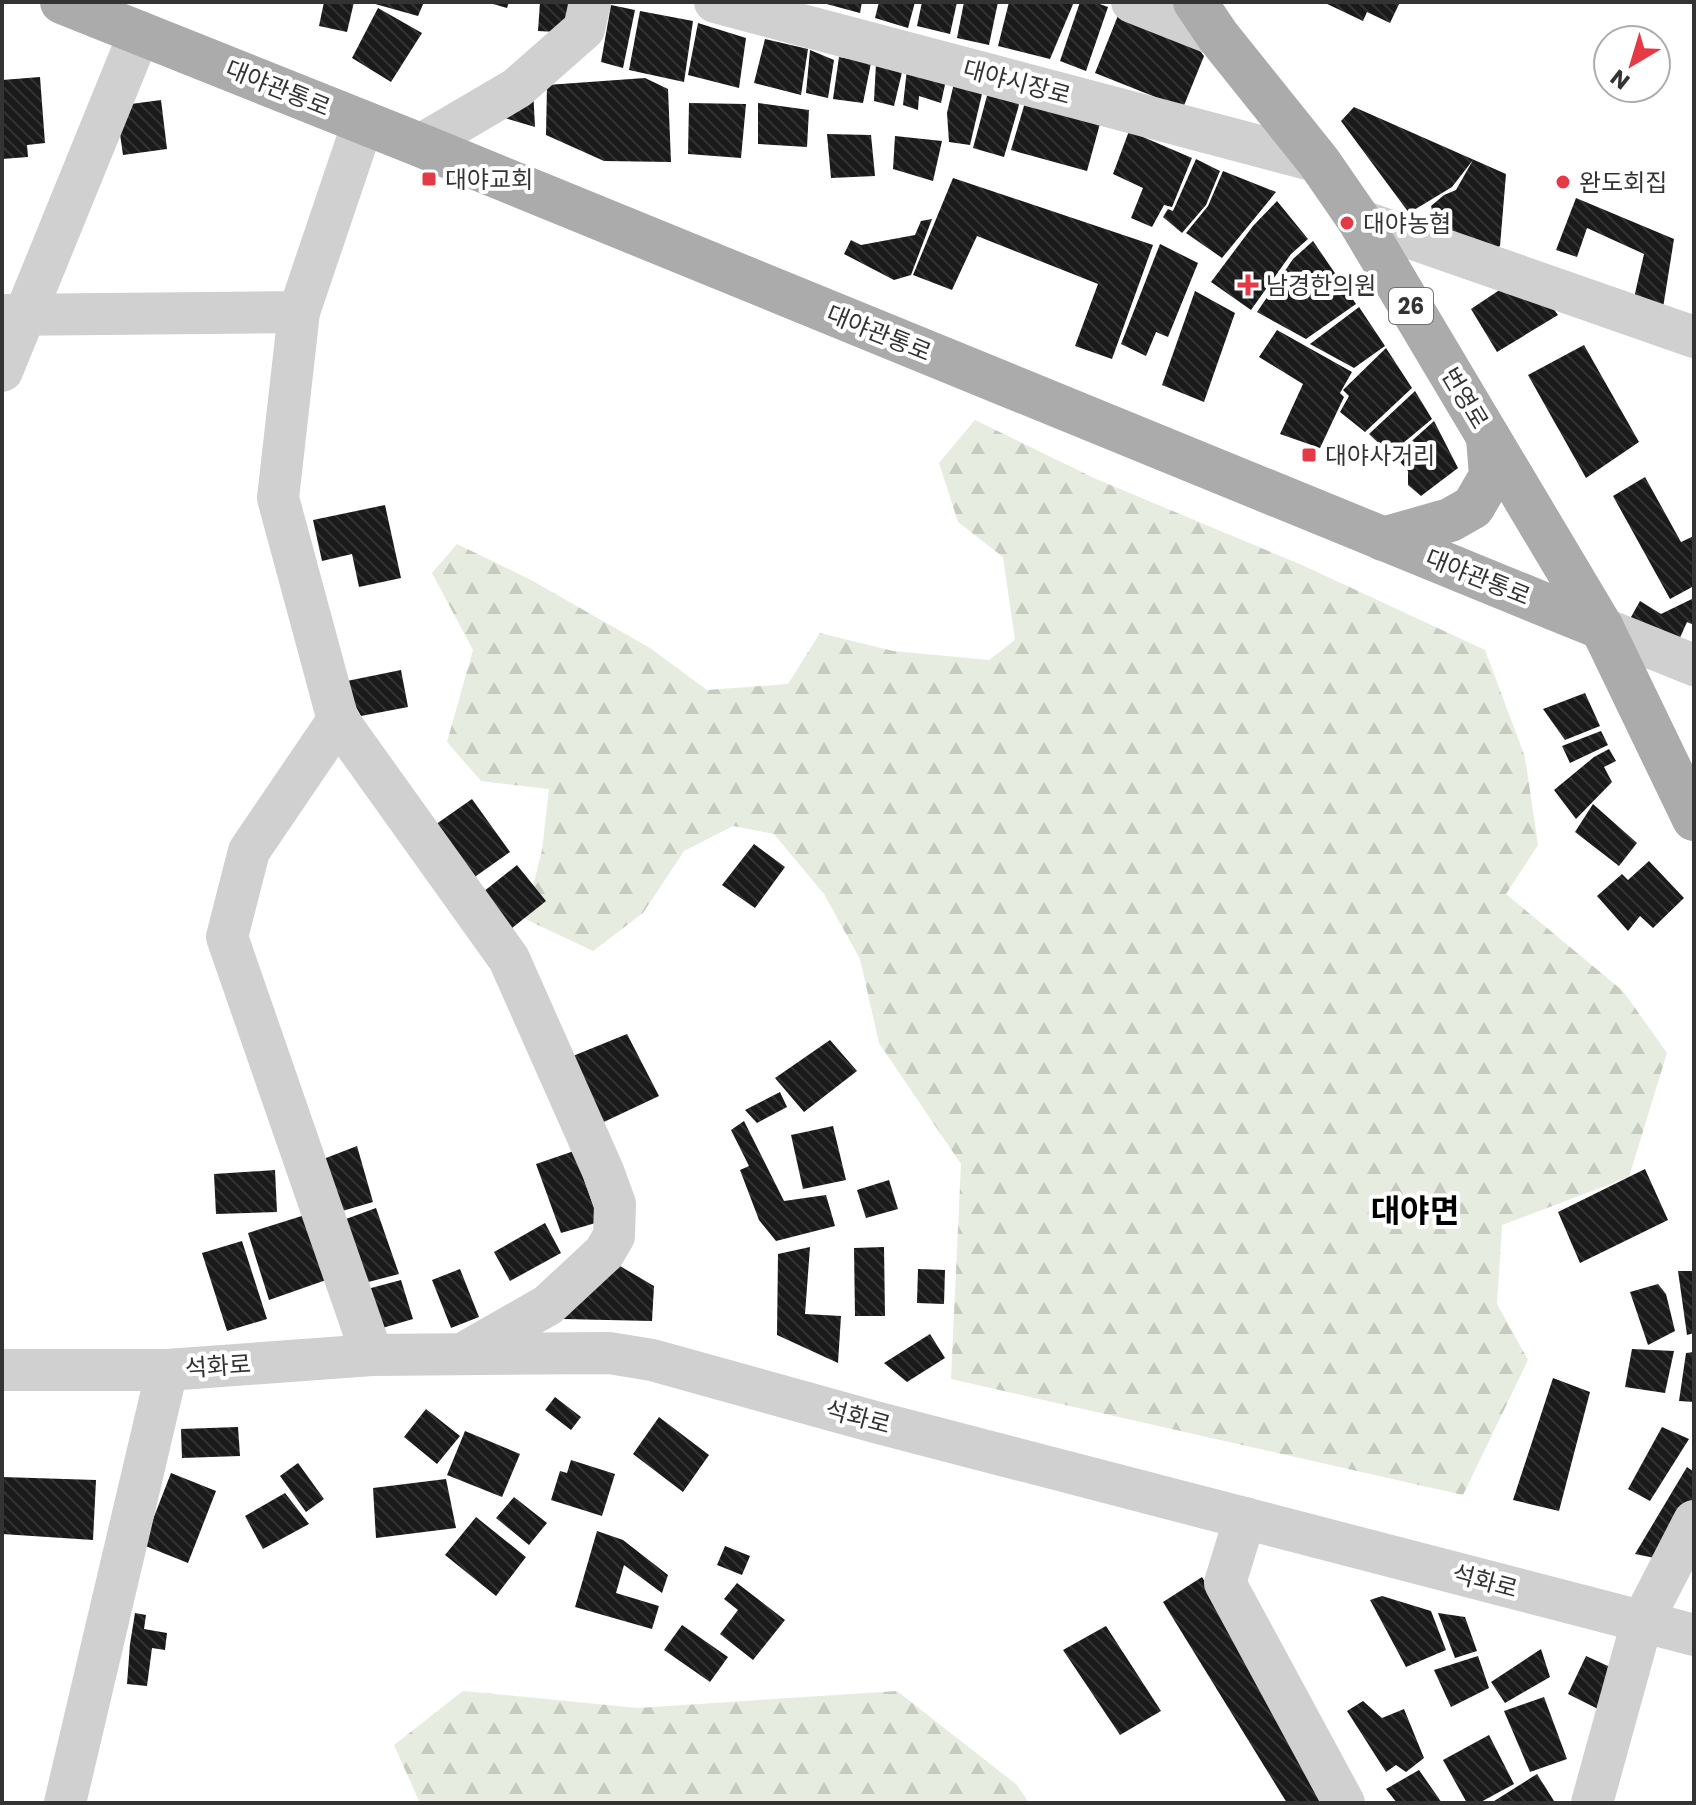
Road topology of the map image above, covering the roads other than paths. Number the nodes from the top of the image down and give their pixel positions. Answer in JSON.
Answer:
{"nodes":[{"id":1,"x":62,"y":2,"type":"edge"},
{"id":2,"x":590,"y":2,"type":"edge"},
{"id":3,"x":715,"y":2,"type":"edge"},
{"id":4,"x":1132,"y":2,"type":"edge"},
{"id":5,"x":1206,"y":19,"type":"edge"},
{"id":6,"x":140,"y":32,"type":"junction"},
{"id":7,"x":363,"y":123,"type":"junction"},
{"id":8,"x":420,"y":145,"type":"junction"},
{"id":9,"x":1319,"y":162,"type":"junction"},
{"id":10,"x":1359,"y":220,"type":"junction"},
{"id":11,"x":299,"y":312,"type":"junction"},
{"id":12,"x":13,"y":315,"type":"edge"},
{"id":13,"x":1694,"y":337,"type":"edge"},
{"id":14,"x":2,"y":371,"type":"edge"},
{"id":15,"x":1488,"y":437,"type":"junction"},
{"id":16,"x":1383,"y":539,"type":"junction"},
{"id":17,"x":1602,"y":628,"type":"junction"},
{"id":18,"x":1694,"y":665,"type":"edge"},
{"id":19,"x":338,"y":720,"type":"junction"},
{"id":20,"x":1694,"y":819,"type":"edge"},
{"id":21,"x":372,"y":1355,"type":"junction"},
{"id":22,"x":462,"y":1355,"type":"junction"},
{"id":23,"x":2,"y":1370,"type":"edge"},
{"id":24,"x":167,"y":1370,"type":"junction"},
{"id":25,"x":1245,"y":1518,"type":"junction"},
{"id":26,"x":1694,"y":1521,"type":"edge"},
{"id":27,"x":1642,"y":1622,"type":"junction"},
{"id":28,"x":1694,"y":1635,"type":"edge"},
{"id":29,"x":65,"y":1803,"type":"edge"},
{"id":30,"x":1344,"y":1803,"type":"edge"},
{"id":31,"x":1592,"y":1803,"type":"edge"}],
"edges":[{"from":1,"to":6,"type":"main road","name":"대야관통로"},
{"from":2,"to":8,"type":"street"},
{"from":3,"to":9,"type":"street","name":"대야시장로"},
{"from":4,"to":5,"type":"street"},
{"from":5,"to":9,"type":"main road","name":"번영로","number":"26"},
{"from":6,"to":7,"type":"main road","name":"대야관통로"},
{"from":6,"to":12,"type":"street"},
{"from":7,"to":8,"type":"main road","name":"대야관통로"},
{"from":7,"to":11,"type":"street"},
{"from":8,"to":16,"type":"main road","name":"대야관통로"},
{"from":9,"to":10,"type":"main road","name":"번영로","number":"26"},
{"from":10,"to":13,"type":"street"},
{"from":10,"to":15,"type":"main road","name":"번영로","number":"26"},
{"from":11,"to":12,"type":"street"},
{"from":11,"to":19,"type":"street"},
{"from":12,"to":14,"type":"street"},
{"from":15,"to":16,"type":"main road"},
{"from":15,"to":17,"type":"main road","name":"번영로","number":"26"},
{"from":16,"to":17,"type":"main road","name":"대야관통로"},
{"from":17,"to":18,"type":"street","name":"대야관통로"},
{"from":17,"to":20,"type":"main road","name":"번영로","number":"26"},
{"from":19,"to":21,"type":"street"},
{"from":19,"to":22,"type":"street"},
{"from":21,"to":22,"type":"street","name":"석화로"},
{"from":21,"to":24,"type":"street","name":"석화로"},
{"from":22,"to":25,"type":"street","name":"석화로"},
{"from":23,"to":24,"type":"street","name":"석화로"},
{"from":24,"to":29,"type":"street"},
{"from":25,"to":27,"type":"street","name":"석화로"},
{"from":25,"to":30,"type":"street"},
{"from":26,"to":27,"type":"street"},
{"from":27,"to":28,"type":"street","name":"석화로"},
{"from":27,"to":31,"type":"street"}]}
